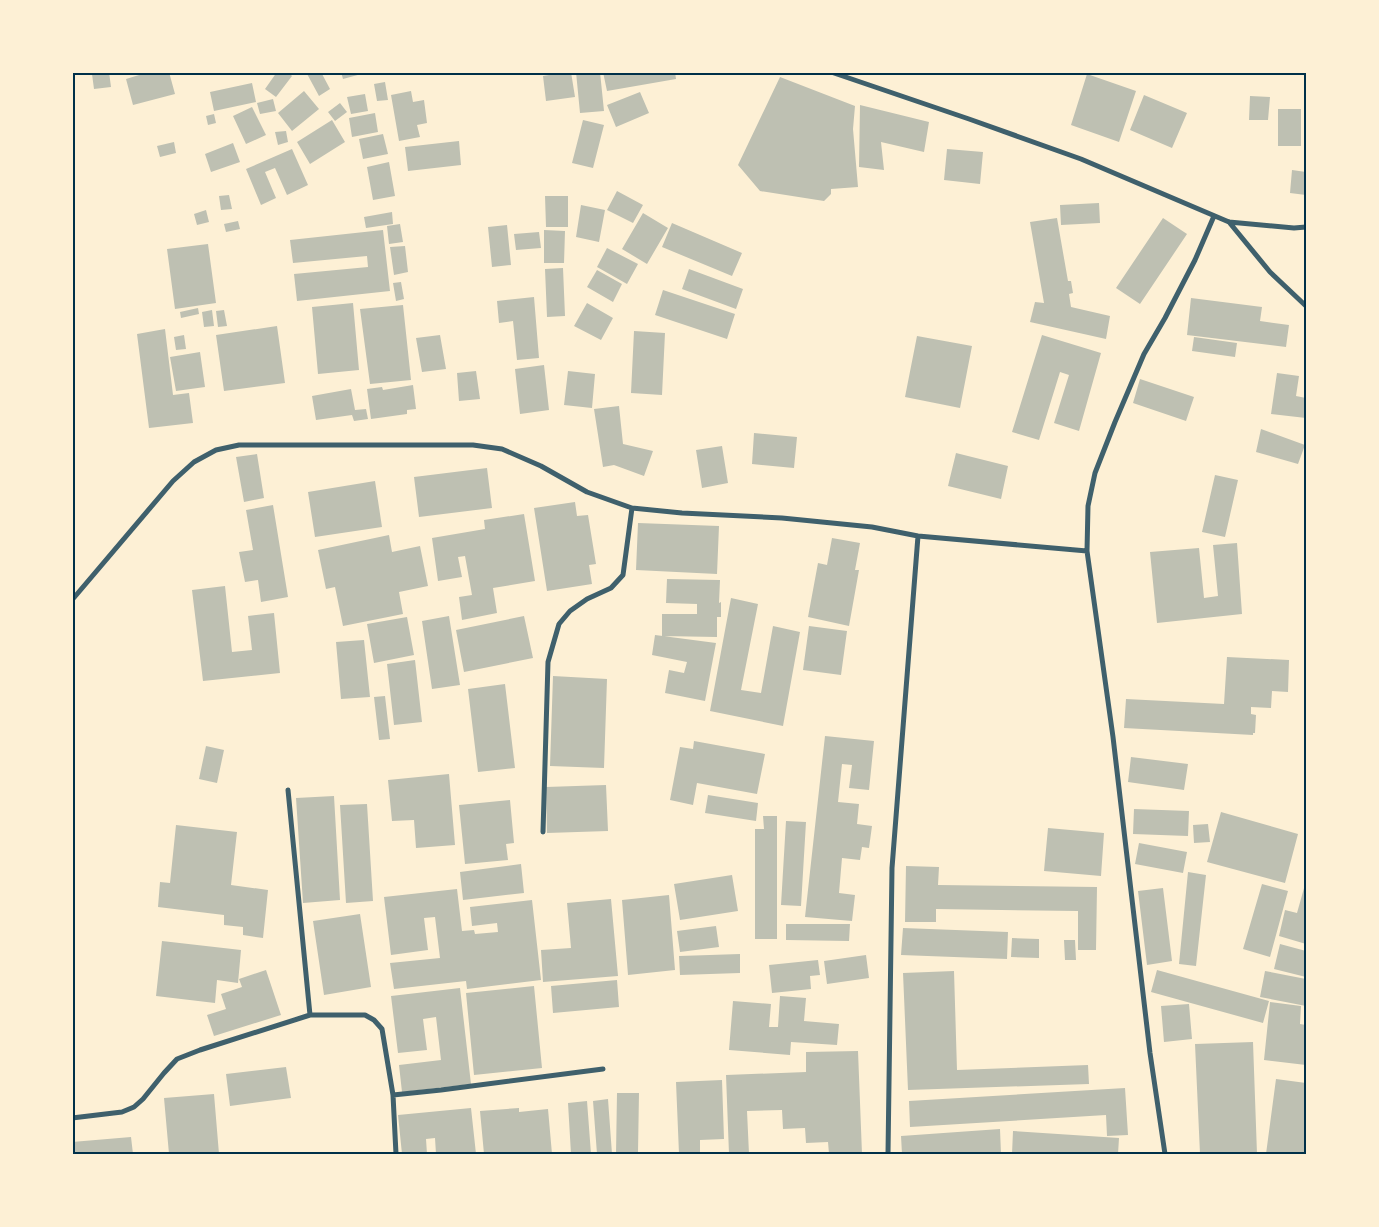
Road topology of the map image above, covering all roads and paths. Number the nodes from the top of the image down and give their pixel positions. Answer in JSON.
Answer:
{"nodes":[{"id":1,"x":831,"y":73,"type":"edge"},
{"id":2,"x":1214,"y":216,"type":"junction"},
{"id":3,"x":1229,"y":222,"type":"junction"},
{"id":4,"x":1306,"y":227,"type":"edge"},
{"id":5,"x":1306,"y":306,"type":"edge"},
{"id":6,"x":632,"y":508,"type":"junction"},
{"id":7,"x":918,"y":536,"type":"junction"},
{"id":8,"x":1087,"y":551,"type":"junction"},
{"id":9,"x":72,"y":600,"type":"edge"},
{"id":10,"x":288,"y":790,"type":"dead end"},
{"id":11,"x":543,"y":832,"type":"dead end"},
{"id":12,"x":310,"y":1015,"type":"junction"},
{"id":13,"x":603,"y":1069,"type":"dead end"},
{"id":14,"x":393,"y":1095,"type":"junction"},
{"id":15,"x":72,"y":1118,"type":"edge"},
{"id":16,"x":396,"y":1154,"type":"edge"},
{"id":17,"x":888,"y":1154,"type":"edge"},
{"id":18,"x":1165,"y":1154,"type":"edge"}],
"edges":[{"from":1,"to":2,"type":"street"},
{"from":2,"to":3,"type":"street"},
{"from":2,"to":8,"type":"street"},
{"from":3,"to":4,"type":"street"},
{"from":3,"to":5,"type":"street"},
{"from":6,"to":7,"type":"street"},
{"from":6,"to":9,"type":"street"},
{"from":6,"to":11,"type":"street"},
{"from":7,"to":8,"type":"street"},
{"from":7,"to":17,"type":"street"},
{"from":8,"to":18,"type":"street"},
{"from":10,"to":12,"type":"street"},
{"from":12,"to":14,"type":"street"},
{"from":12,"to":15,"type":"street"},
{"from":13,"to":14,"type":"street"},
{"from":14,"to":16,"type":"street"}]}
